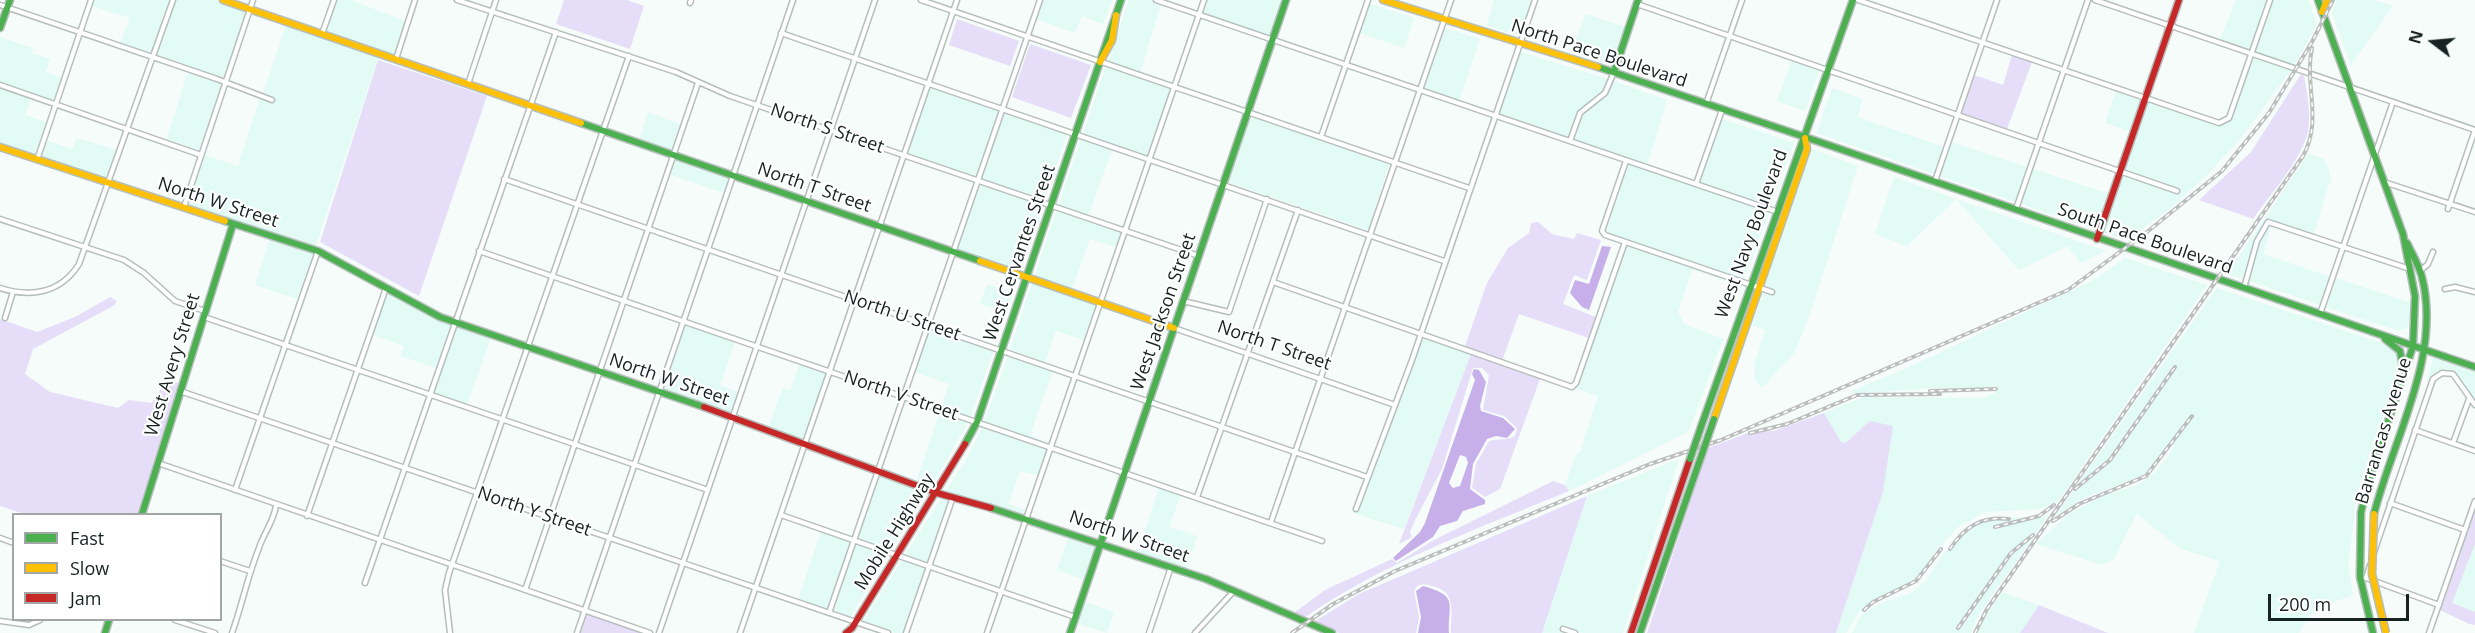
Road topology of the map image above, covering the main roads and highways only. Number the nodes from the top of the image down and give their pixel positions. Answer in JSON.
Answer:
{"nodes":[{"id":1,"x":10,"y":0,"type":"edge"},
{"id":2,"x":223,"y":0,"type":"edge"},
{"id":3,"x":1121,"y":0,"type":"edge"},
{"id":4,"x":1286,"y":0,"type":"edge"},
{"id":5,"x":1383,"y":0,"type":"edge"},
{"id":6,"x":1852,"y":0,"type":"edge"},
{"id":7,"x":2179,"y":0,"type":"edge"},
{"id":8,"x":2318,"y":0,"type":"edge"},
{"id":9,"x":2327,"y":0,"type":"edge"},
{"id":10,"x":1638,"y":2,"type":"edge"},
{"id":11,"x":4,"y":7,"type":"edge"},
{"id":12,"x":2322,"y":12,"type":"junction"},
{"id":13,"x":0,"y":28,"type":"edge"},
{"id":14,"x":1614,"y":72,"type":"junction"},
{"id":15,"x":1805,"y":138,"type":"junction"},
{"id":16,"x":0,"y":147,"type":"edge"},
{"id":17,"x":233,"y":224,"type":"junction"},
{"id":18,"x":2097,"y":238,"type":"junction"},
{"id":19,"x":2405,"y":240,"type":"junction"},
{"id":20,"x":1027,"y":278,"type":"junction"},
{"id":21,"x":1174,"y":328,"type":"junction"},
{"id":22,"x":2380,"y":335,"type":"junction"},
{"id":23,"x":2413,"y":346,"type":"junction"},
{"id":24,"x":2424,"y":349,"type":"junction"},
{"id":25,"x":2475,"y":367,"type":"edge"},
{"id":26,"x":2402,"y":381,"type":"junction"},
{"id":27,"x":962,"y":451,"type":"joint"},
{"id":28,"x":937,"y":493,"type":"junction"},
{"id":29,"x":142,"y":513,"type":"edge"},
{"id":30,"x":1101,"y":543,"type":"junction"},
{"id":31,"x":851,"y":629,"type":"edge"},
{"id":32,"x":1070,"y":633,"type":"edge"},
{"id":33,"x":1332,"y":633,"type":"edge"},
{"id":34,"x":1631,"y":633,"type":"edge"},
{"id":35,"x":1640,"y":633,"type":"edge"},
{"id":36,"x":2373,"y":633,"type":"edge"},
{"id":37,"x":2386,"y":633,"type":"edge"}],
"edges":[{"from":1,"to":11,"type":"main road"},
{"from":2,"to":20,"type":"main road","name":"North T Street"},
{"from":3,"to":20,"type":"main road","name":"West Cervantes Street"},
{"from":4,"to":21,"type":"main road","name":"West Jackson Street"},
{"from":5,"to":14,"type":"main road","name":"North Pace Boulevard"},
{"from":6,"to":15,"type":"main road"},
{"from":7,"to":18,"type":"main road"},
{"from":8,"to":12,"type":"main road","name":"Barrancas Avenue"},
{"from":9,"to":12,"type":"main road"},
{"from":10,"to":14,"type":"main road"},
{"from":11,"to":13,"type":"main road"},
{"from":12,"to":19,"type":"main road","name":"Barrancas Avenue"},
{"from":14,"to":15,"type":"main road","name":"North Pace Boulevard"},
{"from":15,"to":18,"type":"main road","name":"South Pace Boulevard"},
{"from":15,"to":34,"type":"main road","name":"West Navy Boulevard","bridge":true},
{"from":15,"to":35,"type":"main road","name":"West Navy Boulevard","bridge":true},
{"from":16,"to":17,"type":"main road","name":"North W Street"},
{"from":17,"to":28,"type":"main road","name":"North W Street"},
{"from":17,"to":29,"type":"main road","name":"West Avery Street"},
{"from":18,"to":22,"type":"main road","name":"South Pace Boulevard"},
{"from":19,"to":23,"type":"main road","name":"Barrancas Avenue"},
{"from":19,"to":24,"type":"main road","name":"Barrancas Avenue"},
{"from":20,"to":21,"type":"main road","name":"North T Street"},
{"from":20,"to":27,"type":"main road","name":"West Cervantes Street"},
{"from":21,"to":30,"type":"main road","name":"West Jackson Street"},
{"from":22,"to":23,"type":"main road","name":"South Pace Boulevard"},
{"from":22,"to":26,"type":"main road"},
{"from":23,"to":24,"type":"main road","name":"South Pace Boulevard"},
{"from":23,"to":26,"type":"main road","name":"Barrancas Avenue"},
{"from":24,"to":25,"type":"main road","name":"South Pace Boulevard"},
{"from":24,"to":37,"type":"main road","name":"Barrancas Avenue","bridge":true},
{"from":26,"to":36,"type":"main road","name":"Barrancas Avenue"},
{"from":27,"to":28,"type":"main road","name":"Mobile Highway"},
{"from":28,"to":30,"type":"main road","name":"North W Street"},
{"from":28,"to":31,"type":"main road","name":"Mobile Highway"},
{"from":30,"to":32,"type":"main road","name":"West Jackson Street"},
{"from":30,"to":33,"type":"main road","name":"North W Street"}]}
